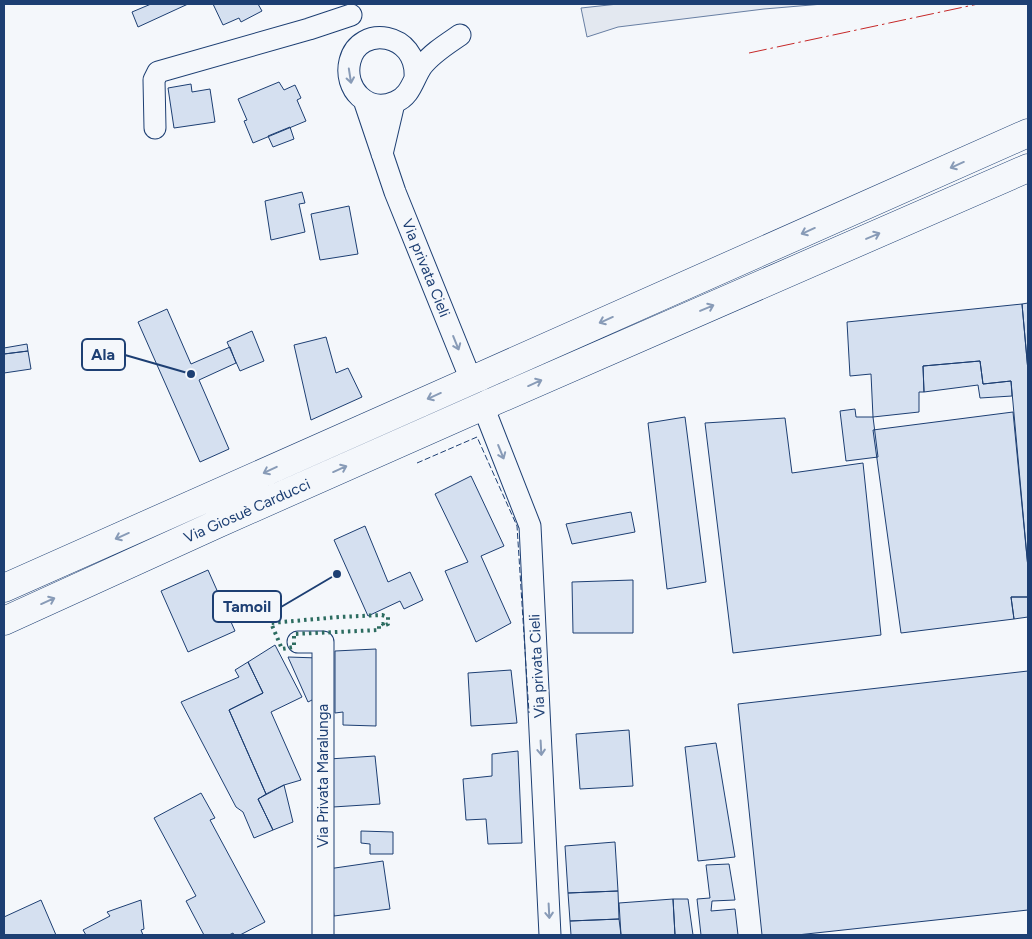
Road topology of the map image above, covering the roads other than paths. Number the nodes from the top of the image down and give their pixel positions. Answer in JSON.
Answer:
{"nodes":[{"id":1,"x":351,"y":9,"type":"edge"},
{"id":2,"x":381,"y":38,"type":"junction"},
{"id":3,"x":406,"y":48,"type":"junction"},
{"id":4,"x":356,"y":49,"type":"junction"},
{"id":5,"x":415,"y":78,"type":"junction"},
{"id":6,"x":364,"y":100,"type":"junction"},
{"id":7,"x":394,"y":103,"type":"junction"},
{"id":8,"x":155,"y":128,"type":"dead end"},
{"id":9,"x":1028,"y":133,"type":"edge"},
{"id":10,"x":382,"y":155,"type":"junction"},
{"id":11,"x":1020,"y":172,"type":"edge"},
{"id":12,"x":475,"y":379,"type":"junction"},
{"id":13,"x":487,"y":405,"type":"junction"},
{"id":14,"x":4,"y":588,"type":"edge"},
{"id":15,"x":4,"y":621,"type":"edge"},
{"id":16,"x":298,"y":642,"type":"dead end"},
{"id":17,"x":323,"y":935,"type":"edge"},
{"id":18,"x":550,"y":935,"type":"edge"}],
"edges":[{"from":1,"to":2,"type":"street"},
{"from":1,"to":4,"type":"street"},
{"from":1,"to":8,"type":"street"},
{"from":2,"to":3,"type":"street"},
{"from":2,"to":4,"type":"street"},
{"from":3,"to":5,"type":"street"},
{"from":3,"to":5,"type":"street"},
{"from":4,"to":6,"type":"street","one_way":true},
{"from":5,"to":7,"type":"street"},
{"from":6,"to":7,"type":"street"},
{"from":6,"to":10,"type":"street","name":"Via privata Cieli"},
{"from":7,"to":10,"type":"street"},
{"from":9,"to":12,"type":"main road","name":"Via Giosuè Carducci","one_way":true},
{"from":10,"to":12,"type":"street","name":"Via privata Cieli","one_way":true},
{"from":13,"to":11,"type":"main road","name":"Via Giosuè Carducci","one_way":true},
{"from":12,"to":14,"type":"main road","name":"Via Giosuè Carducci","one_way":true},
{"from":15,"to":13,"type":"main road","name":"Via Giosuè Carducci","one_way":true},
{"from":13,"to":18,"type":"street","name":"Via privata Cieli","one_way":true},
{"from":16,"to":17,"type":"street","name":"Via Privata Maralunga"}]}
